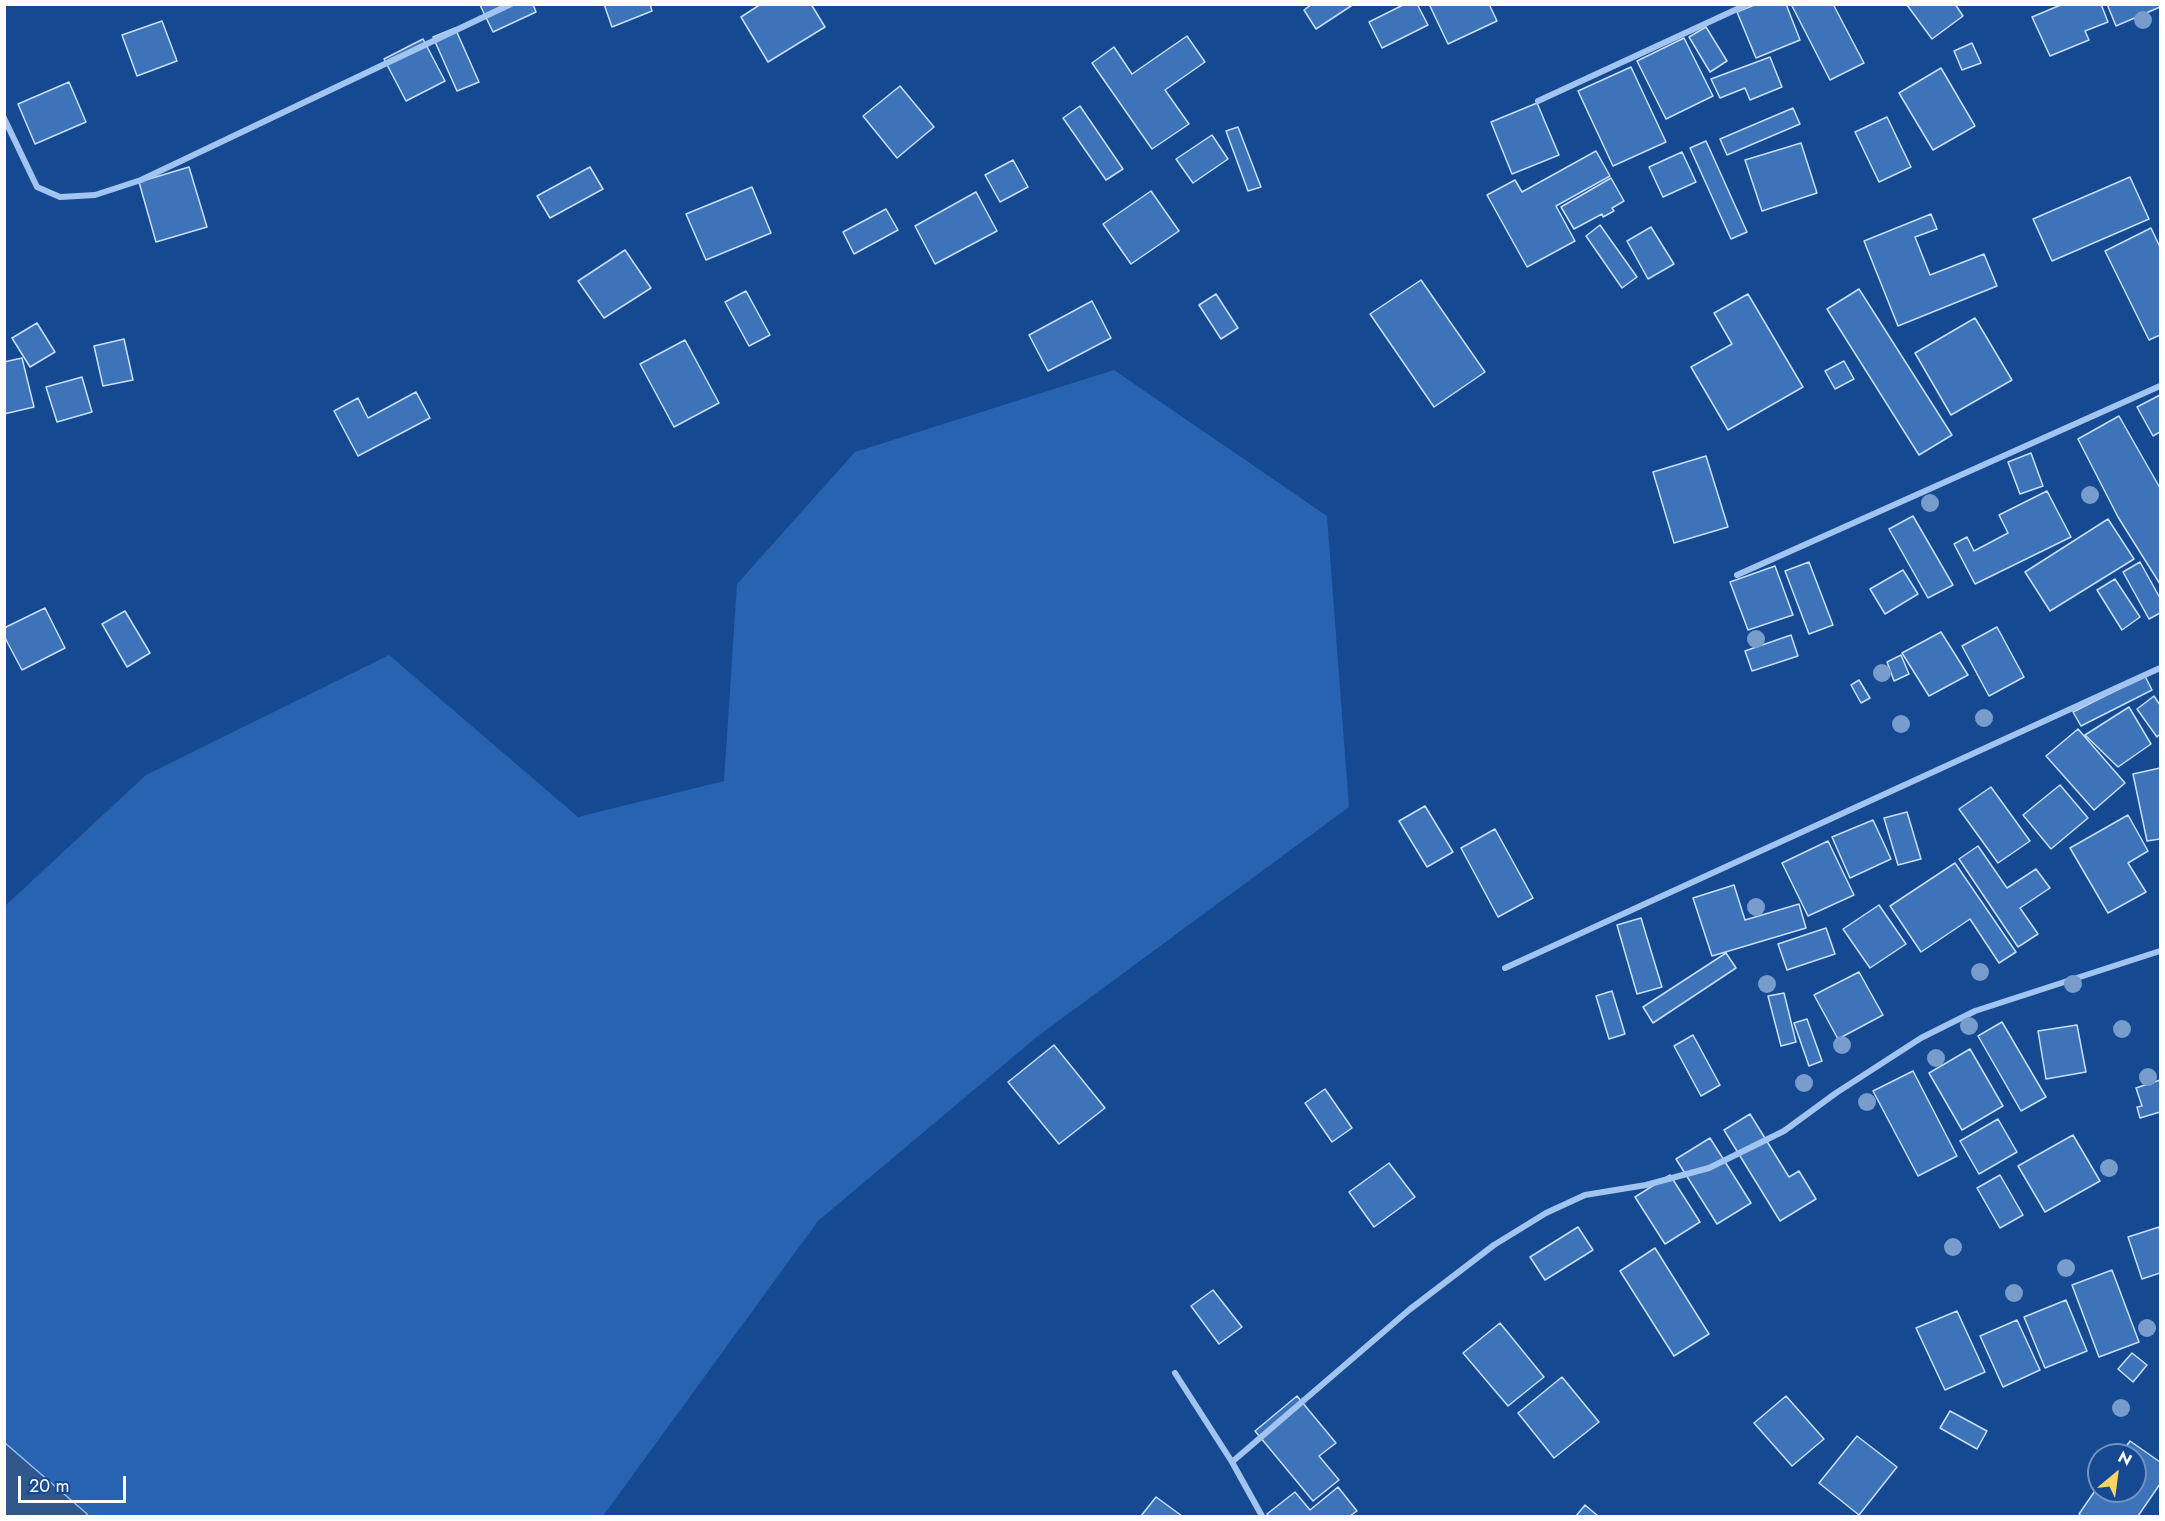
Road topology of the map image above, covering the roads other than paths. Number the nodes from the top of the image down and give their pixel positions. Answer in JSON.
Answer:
{"nodes":[{"id":1,"x":511,"y":4,"type":"edge"},
{"id":2,"x":1748,"y":4,"type":"edge"},
{"id":3,"x":1538,"y":101,"type":"dead end"},
{"id":4,"x":4,"y":118,"type":"edge"},
{"id":5,"x":2160,"y":386,"type":"edge"},
{"id":6,"x":1737,"y":575,"type":"dead end"},
{"id":7,"x":2160,"y":668,"type":"edge"},
{"id":8,"x":2160,"y":951,"type":"edge"},
{"id":9,"x":1505,"y":968,"type":"dead end"},
{"id":10,"x":1175,"y":1373,"type":"dead end"},
{"id":11,"x":1232,"y":1462,"type":"junction"},
{"id":12,"x":1262,"y":1516,"type":"edge"}],
"edges":[{"from":1,"to":4,"type":"street"},
{"from":2,"to":3,"type":"street"},
{"from":5,"to":6,"type":"street"},
{"from":7,"to":9,"type":"street"},
{"from":8,"to":11,"type":"street"},
{"from":10,"to":11,"type":"street"},
{"from":11,"to":12,"type":"street"}]}
